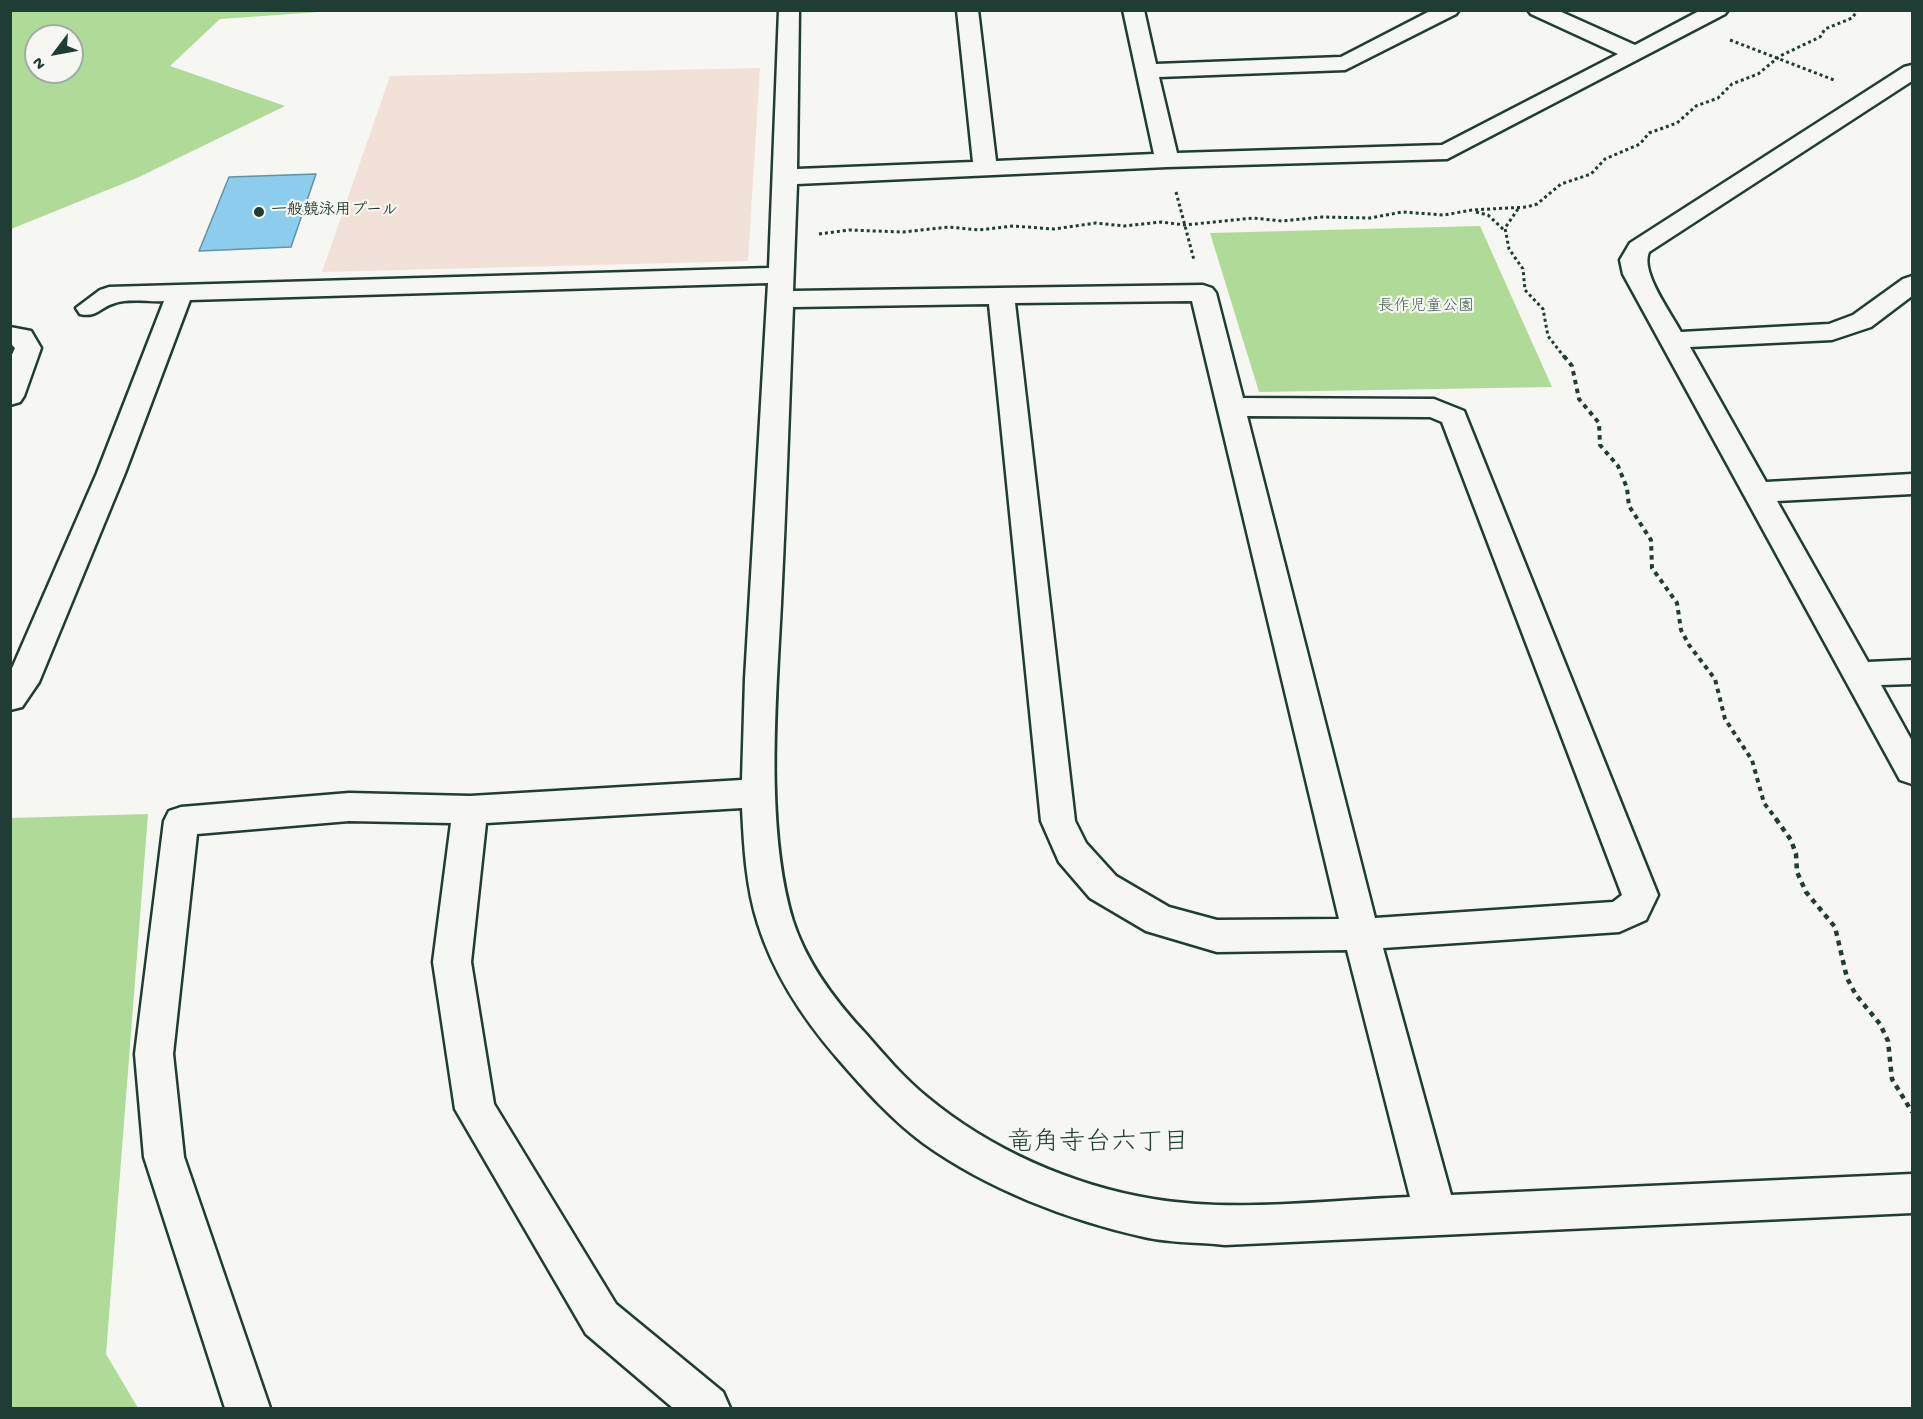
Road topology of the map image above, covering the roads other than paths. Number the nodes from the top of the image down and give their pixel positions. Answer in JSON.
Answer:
{"nodes":[{"id":1,"x":789,"y":10,"type":"edge"},
{"id":2,"x":967,"y":10,"type":"edge"},
{"id":3,"x":1133,"y":10,"type":"edge"},
{"id":4,"x":1449,"y":10,"type":"edge"},
{"id":5,"x":1538,"y":10,"type":"edge"},
{"id":6,"x":1718,"y":10,"type":"edge"},
{"id":7,"x":1635,"y":53,"type":"junction"},
{"id":8,"x":1146,"y":71,"type":"junction"},
{"id":9,"x":1912,"y":72,"type":"edge"},
{"id":10,"x":1167,"y":160,"type":"junction"},
{"id":11,"x":985,"y":167,"type":"junction"},
{"id":12,"x":786,"y":177,"type":"junction"},
{"id":13,"x":1912,"y":285,"type":"edge"},
{"id":14,"x":780,"y":287,"type":"junction"},
{"id":15,"x":180,"y":293,"type":"junction"},
{"id":16,"x":1001,"y":297,"type":"junction"},
{"id":17,"x":89,"y":308,"type":"dead end"},
{"id":18,"x":10,"y":335,"type":"edge"},
{"id":19,"x":1675,"y":340,"type":"junction"},
{"id":20,"x":10,"y":396,"type":"edge"},
{"id":21,"x":1233,"y":407,"type":"junction"},
{"id":22,"x":1912,"y":484,"type":"edge"},
{"id":23,"x":1759,"y":492,"type":"junction"},
{"id":24,"x":1912,"y":672,"type":"edge"},
{"id":25,"x":1859,"y":674,"type":"junction"},
{"id":26,"x":10,"y":698,"type":"edge"},
{"id":27,"x":1912,"y":771,"type":"edge"},
{"id":28,"x":760,"y":793,"type":"junction"},
{"id":29,"x":470,"y":810,"type":"junction"},
{"id":30,"x":1361,"y":934,"type":"junction"},
{"id":31,"x":1912,"y":1194,"type":"edge"},
{"id":32,"x":1436,"y":1215,"type":"junction"},
{"id":33,"x":248,"y":1408,"type":"edge"},
{"id":34,"x":707,"y":1408,"type":"edge"}],
"edges":[{"from":1,"to":12,"type":"street"},
{"from":2,"to":11,"type":"street"},
{"from":3,"to":8,"type":"street"},
{"from":4,"to":8,"type":"street"},
{"from":5,"to":7,"type":"street"},
{"from":6,"to":7,"type":"street"},
{"from":7,"to":10,"type":"street"},
{"from":8,"to":10,"type":"street"},
{"from":9,"to":19,"type":"street"},
{"from":10,"to":11,"type":"street"},
{"from":11,"to":12,"type":"street"},
{"from":12,"to":14,"type":"street"},
{"from":13,"to":19,"type":"street"},
{"from":14,"to":15,"type":"street"},
{"from":14,"to":16,"type":"street"},
{"from":14,"to":28,"type":"street"},
{"from":15,"to":17,"type":"street"},
{"from":15,"to":26,"type":"street"},
{"from":16,"to":21,"type":"street"},
{"from":16,"to":30,"type":"street"},
{"from":18,"to":20,"type":"street"},
{"from":19,"to":23,"type":"street"},
{"from":21,"to":30,"type":"street"},
{"from":21,"to":30,"type":"street"},
{"from":22,"to":23,"type":"street"},
{"from":23,"to":25,"type":"street"},
{"from":24,"to":25,"type":"street"},
{"from":25,"to":27,"type":"street"},
{"from":28,"to":29,"type":"street"},
{"from":28,"to":32,"type":"street"},
{"from":29,"to":33,"type":"street"},
{"from":29,"to":34,"type":"street"},
{"from":30,"to":32,"type":"street"},
{"from":31,"to":32,"type":"street"}]}
